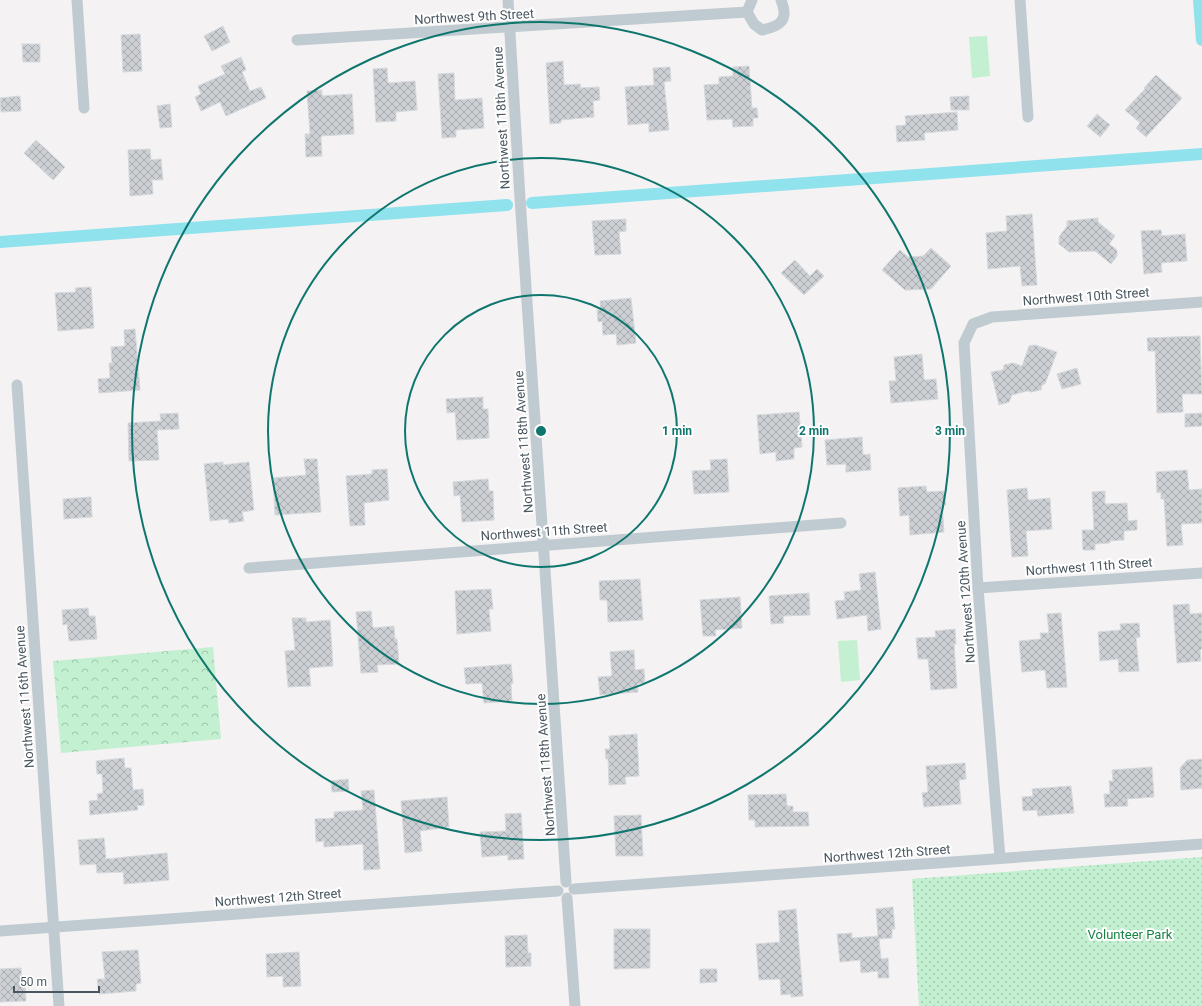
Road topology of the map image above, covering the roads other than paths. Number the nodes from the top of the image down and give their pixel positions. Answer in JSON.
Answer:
{"nodes":[{"id":1,"x":77,"y":0,"type":"edge"},
{"id":2,"x":508,"y":0,"type":"edge"},
{"id":3,"x":752,"y":0,"type":"edge"},
{"id":4,"x":781,"y":0,"type":"edge"},
{"id":5,"x":1020,"y":0,"type":"edge"},
{"id":6,"x":747,"y":12,"type":"junction"},
{"id":7,"x":510,"y":28,"type":"junction"},
{"id":8,"x":297,"y":40,"type":"dead end"},
{"id":9,"x":84,"y":108,"type":"dead end"},
{"id":10,"x":1028,"y":117,"type":"dead end"},
{"id":11,"x":1202,"y":302,"type":"edge"},
{"id":12,"x":972,"y":324,"type":"joint"},
{"id":13,"x":17,"y":385,"type":"dead end"},
{"id":14,"x":841,"y":523,"type":"dead end"},
{"id":15,"x":544,"y":546,"type":"junction"},
{"id":16,"x":249,"y":568,"type":"dead end"},
{"id":17,"x":1202,"y":573,"type":"edge"},
{"id":18,"x":978,"y":588,"type":"junction"},
{"id":19,"x":1202,"y":844,"type":"edge"},
{"id":20,"x":1000,"y":858,"type":"junction"},
{"id":21,"x":567,"y":890,"type":"junction"},
{"id":22,"x":53,"y":927,"type":"junction"},
{"id":23,"x":0,"y":931,"type":"edge"},
{"id":24,"x":59,"y":1006,"type":"edge"},
{"id":25,"x":575,"y":1006,"type":"edge"}],
"edges":[{"from":1,"to":9,"type":"street"},
{"from":2,"to":7,"type":"street","name":"Northwest 118th Avenue"},
{"from":3,"to":6,"type":"street"},
{"from":4,"to":6,"type":"street"},
{"from":5,"to":10,"type":"street"},
{"from":6,"to":7,"type":"street","name":"Northwest 9th Street"},
{"from":7,"to":8,"type":"street","name":"Northwest 9th Street"},
{"from":7,"to":15,"type":"street","name":"Northwest 118th Avenue"},
{"from":11,"to":12,"type":"street","name":"Northwest 10th Street"},
{"from":12,"to":18,"type":"street","name":"Northwest 120th Avenue"},
{"from":13,"to":22,"type":"street","name":"Northwest 116th Avenue"},
{"from":14,"to":15,"type":"street","name":"Northwest 11th Street"},
{"from":15,"to":16,"type":"street","name":"Northwest 11th Street"},
{"from":15,"to":21,"type":"street","name":"Northwest 118th Avenue"},
{"from":17,"to":18,"type":"street","name":"Northwest 11th Street"},
{"from":18,"to":20,"type":"street","name":"Northwest 120th Avenue"},
{"from":19,"to":20,"type":"street","name":"Northwest 12th Street"},
{"from":20,"to":21,"type":"street","name":"Northwest 12th Street"},
{"from":21,"to":22,"type":"street","name":"Northwest 12th Street"},
{"from":21,"to":25,"type":"street","name":"Northwest 118th Avenue"},
{"from":22,"to":23,"type":"street","name":"Northwest 12th Street"},
{"from":22,"to":24,"type":"street","name":"Northwest 116th Avenue"}]}
